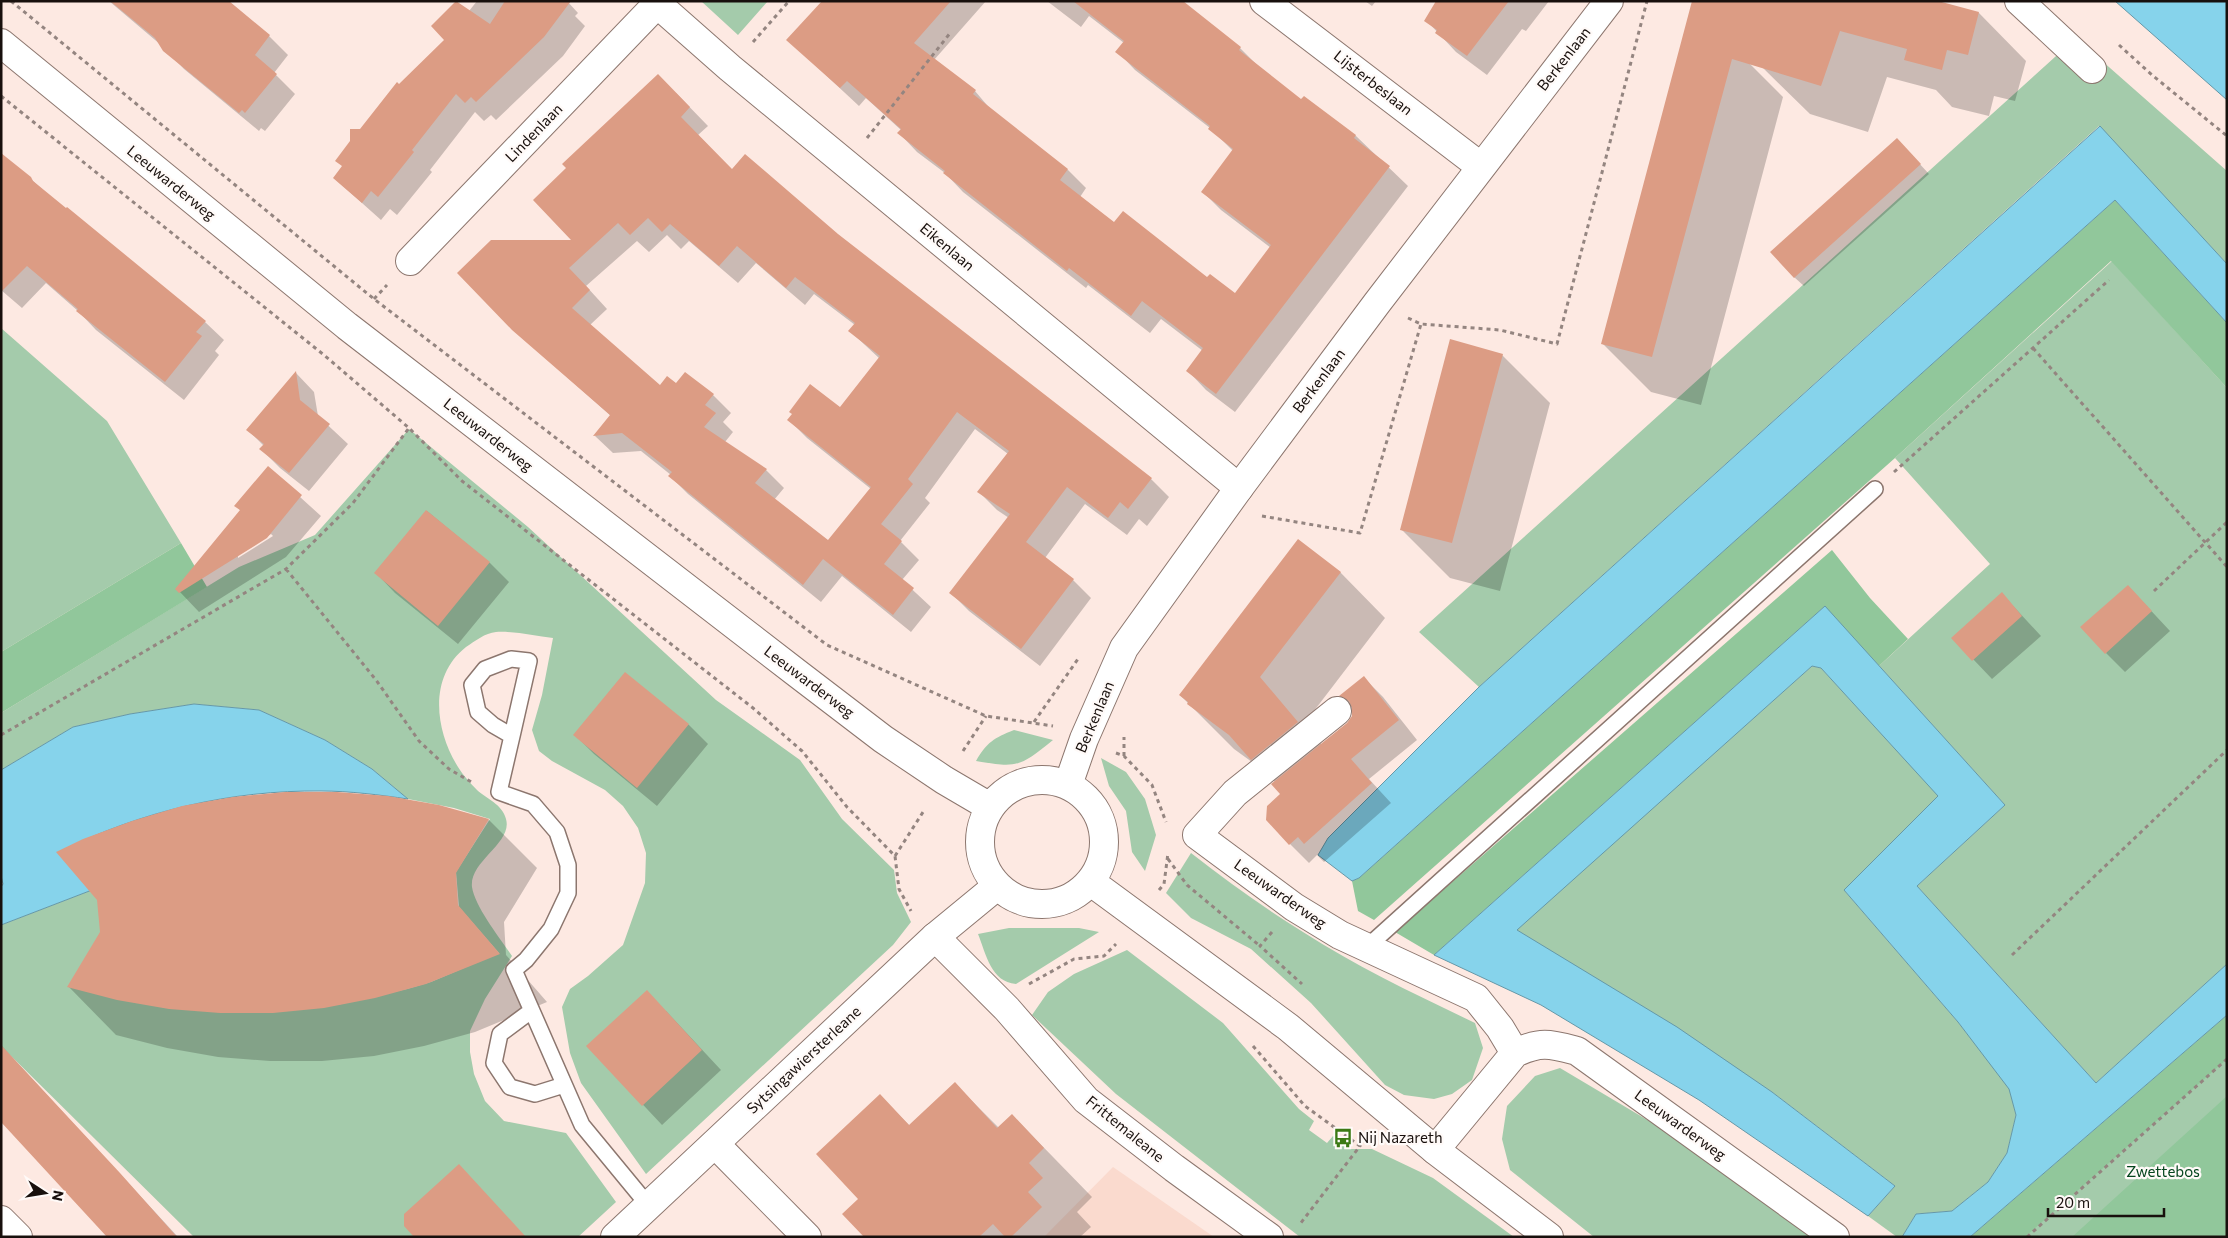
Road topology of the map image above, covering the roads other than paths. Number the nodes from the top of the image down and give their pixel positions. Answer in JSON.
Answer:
{"nodes":[{"id":1,"x":1264,"y":1,"type":"edge"},
{"id":2,"x":1609,"y":1,"type":"edge"},
{"id":3,"x":2019,"y":1,"type":"edge"},
{"id":4,"x":657,"y":2,"type":"edge"},
{"id":5,"x":1,"y":43,"type":"edge"},
{"id":6,"x":2092,"y":69,"type":"dead end"},
{"id":7,"x":1480,"y":166,"type":"junction"},
{"id":8,"x":410,"y":261,"type":"dead end"},
{"id":9,"x":1239,"y":488,"type":"junction"},
{"id":10,"x":1875,"y":489,"type":"road end"},
{"id":11,"x":1337,"y":711,"type":"dead end"},
{"id":12,"x":512,"y":736,"type":"junction"},
{"id":13,"x":1068,"y":785,"type":"junction"},
{"id":14,"x":990,"y":807,"type":"junction"},
{"id":15,"x":1091,"y":882,"type":"junction"},
{"id":16,"x":997,"y":886,"type":"junction"},
{"id":17,"x":935,"y":937,"type":"junction"},
{"id":18,"x":1366,"y":948,"type":"junction"},
{"id":19,"x":532,"y":1011,"type":"junction"},
{"id":20,"x":1516,"y":1053,"type":"junction"},
{"id":21,"x":564,"y":1085,"type":"junction"},
{"id":22,"x":715,"y":1144,"type":"junction"},
{"id":23,"x":1436,"y":1150,"type":"junction"},
{"id":24,"x":648,"y":1205,"type":"junction"},
{"id":25,"x":615,"y":1237,"type":"edge"},
{"id":26,"x":807,"y":1237,"type":"edge"},
{"id":27,"x":1269,"y":1237,"type":"edge"},
{"id":28,"x":1549,"y":1237,"type":"edge"},
{"id":29,"x":1835,"y":1237,"type":"edge"}],
"edges":[{"from":1,"to":7,"type":"main road","name":"Lijsterbeslaan"},
{"from":2,"to":7,"type":"main road","name":"Berkenlaan"},
{"from":3,"to":6,"type":"main road"},
{"from":4,"to":8,"type":"main road","name":"Lindenlaan"},
{"from":4,"to":9,"type":"main road","name":"Eikenlaan"},
{"from":5,"to":14,"type":"main road","name":"Leeuwarderweg"},
{"from":7,"to":9,"type":"main road","name":"Berkenlaan"},
{"from":9,"to":13,"type":"main road","name":"Berkenlaan"},
{"from":10,"to":18,"type":"lane"},
{"from":11,"to":18,"type":"main road","name":"Leeuwarderweg"},
{"from":12,"to":12,"type":"lane"},
{"from":12,"to":19,"type":"lane"},
{"from":13,"to":14,"type":"main road"},
{"from":13,"to":15,"type":"main road"},
{"from":14,"to":16,"type":"main road"},
{"from":15,"to":16,"type":"main road"},
{"from":15,"to":23,"type":"main road"},
{"from":16,"to":17,"type":"main road","name":"Sytsingawiersterleane"},
{"from":17,"to":22,"type":"main road","name":"Sytsingawiersterleane"},
{"from":17,"to":27,"type":"main road","name":"Frittemaleane"},
{"from":18,"to":20,"type":"main road","name":"Leeuwarderweg"},
{"from":19,"to":21,"type":"lane"},
{"from":19,"to":21,"type":"lane"},
{"from":20,"to":23,"type":"main road","name":"Leeuwarderweg"},
{"from":20,"to":29,"type":"main road","name":"Leeuwarderweg"},
{"from":21,"to":24,"type":"lane"},
{"from":22,"to":24,"type":"main road","name":"Sytsingawiersterleane"},
{"from":22,"to":26,"type":"main road"},
{"from":23,"to":28,"type":"main road"},
{"from":24,"to":25,"type":"main road","name":"Sytsingawiersterleane"}]}
